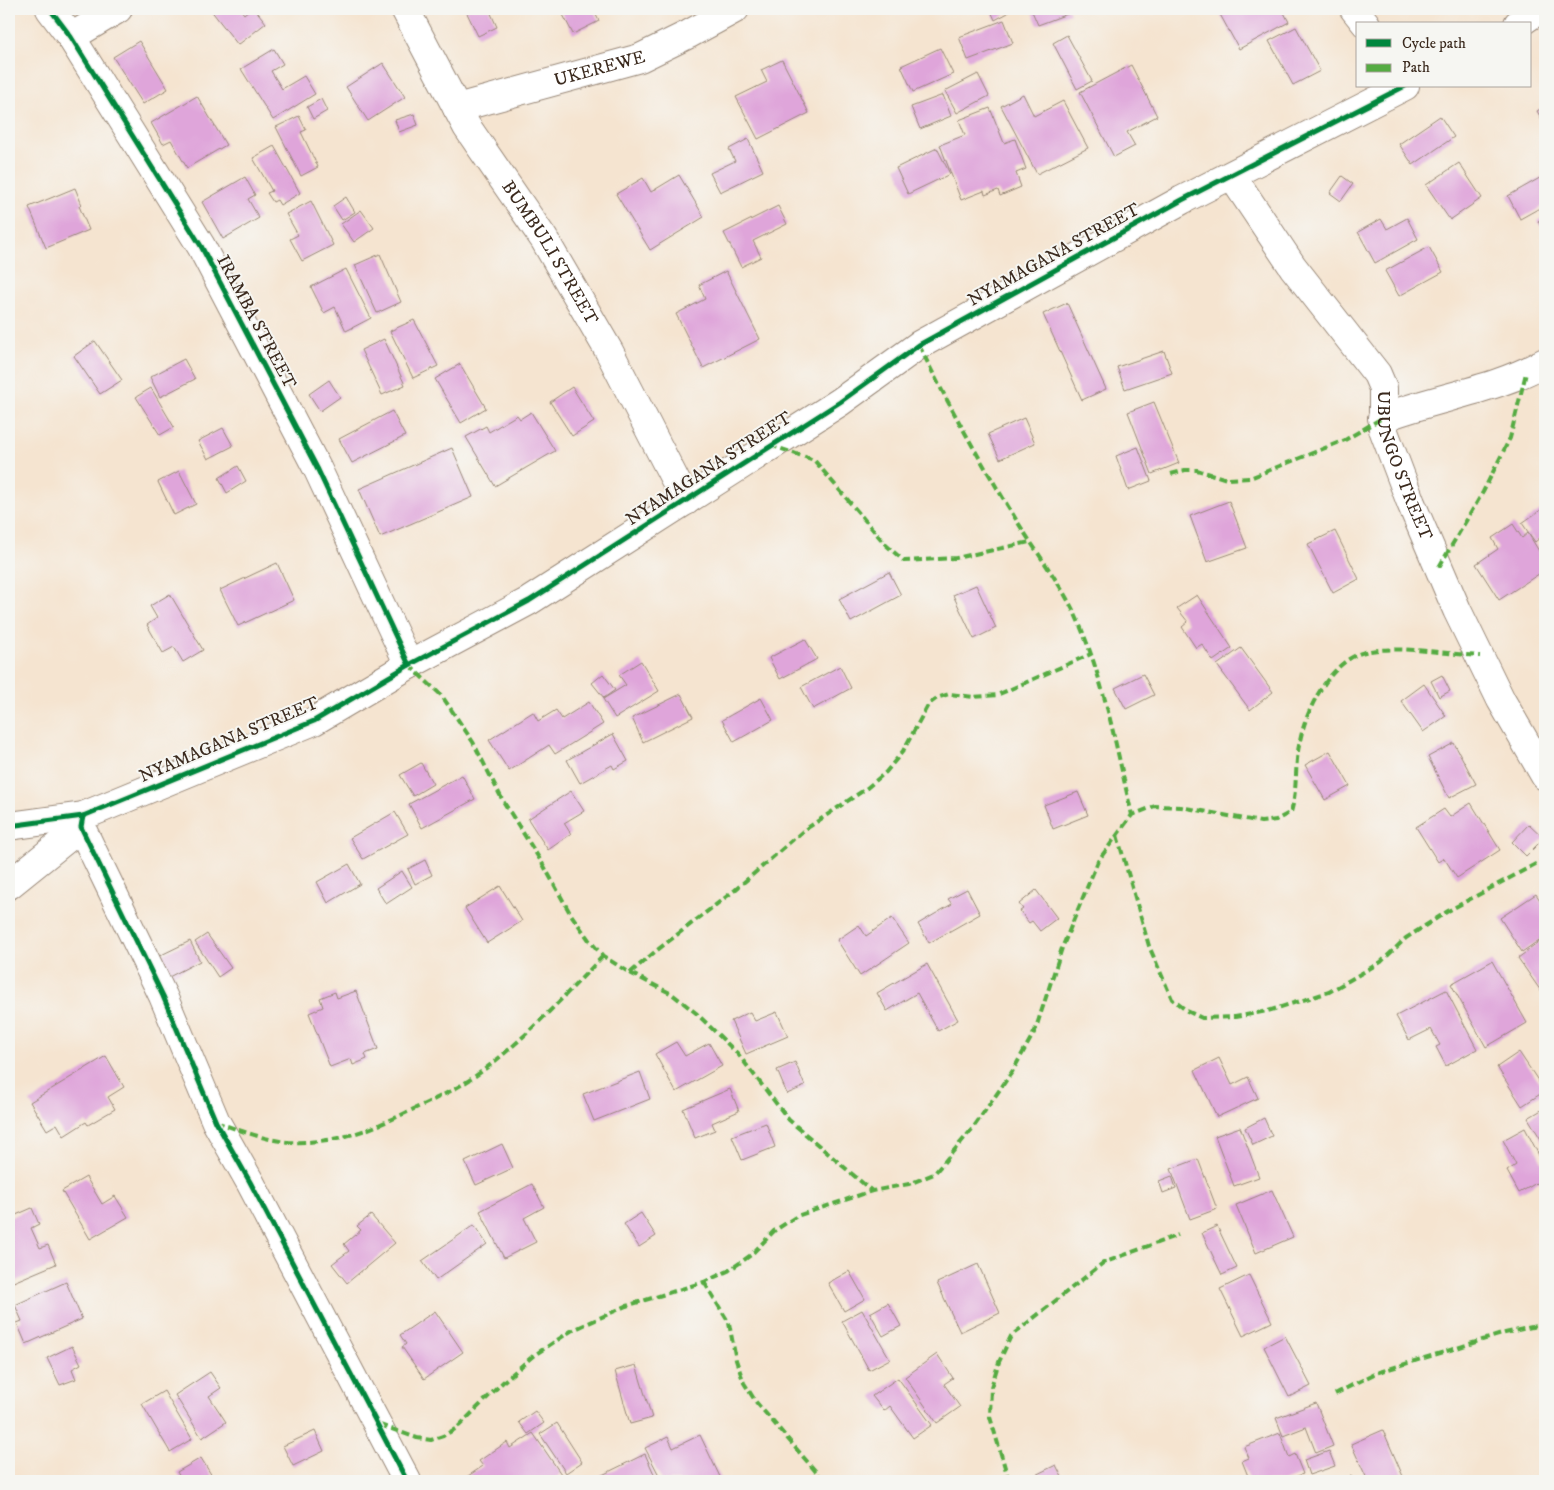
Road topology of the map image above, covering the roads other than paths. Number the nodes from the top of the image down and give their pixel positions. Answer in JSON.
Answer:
{"nodes":[{"id":1,"x":50,"y":9,"type":"edge"},
{"id":2,"x":118,"y":9,"type":"edge"},
{"id":3,"x":405,"y":9,"type":"edge"},
{"id":4,"x":734,"y":9,"type":"edge"},
{"id":5,"x":1354,"y":9,"type":"edge"},
{"id":6,"x":1540,"y":9,"type":"edge"},
{"id":7,"x":1364,"y":22,"type":"edge"},
{"id":8,"x":1521,"y":22,"type":"edge"},
{"id":9,"x":71,"y":37,"type":"junction"},
{"id":10,"x":1401,"y":88,"type":"edge"},
{"id":11,"x":457,"y":108,"type":"junction"},
{"id":12,"x":1232,"y":176,"type":"junction"},
{"id":13,"x":1545,"y":362,"type":"edge"},
{"id":14,"x":1382,"y":418,"type":"junction"},
{"id":15,"x":686,"y":501,"type":"junction"},
{"id":16,"x":410,"y":665,"type":"junction"},
{"id":17,"x":1545,"y":776,"type":"edge"},
{"id":18,"x":82,"y":822,"type":"junction"},
{"id":19,"x":9,"y":826,"type":"edge"},
{"id":20,"x":9,"y":886,"type":"edge"},
{"id":21,"x":408,"y":1481,"type":"edge"}],
"edges":[{"from":1,"to":9,"type":"street","name":"IRAMBA STREET"},
{"from":2,"to":9,"type":"street"},
{"from":3,"to":11,"type":"street","name":"BUMBULI STREET"},
{"from":4,"to":11,"type":"street","name":"UKEREWE"},
{"from":5,"to":7,"type":"street"},
{"from":6,"to":8,"type":"street"},
{"from":9,"to":16,"type":"street","name":"IRAMBA STREET"},
{"from":10,"to":12,"type":"street","name":"NYAMAGANA STREET"},
{"from":11,"to":15,"type":"street","name":"BUMBULI STREET"},
{"from":12,"to":14,"type":"street","name":"UBUNGO STREET"},
{"from":12,"to":15,"type":"street","name":"NYAMAGANA STREET"},
{"from":13,"to":14,"type":"street"},
{"from":14,"to":17,"type":"street","name":"UBUNGO STREET"},
{"from":15,"to":16,"type":"street","name":"NYAMAGANA STREET"},
{"from":16,"to":18,"type":"street","name":"NYAMAGANA STREET"},
{"from":18,"to":19,"type":"street","name":"NYAMAGANA STREET"},
{"from":18,"to":20,"type":"street"},
{"from":18,"to":21,"type":"street"}]}
